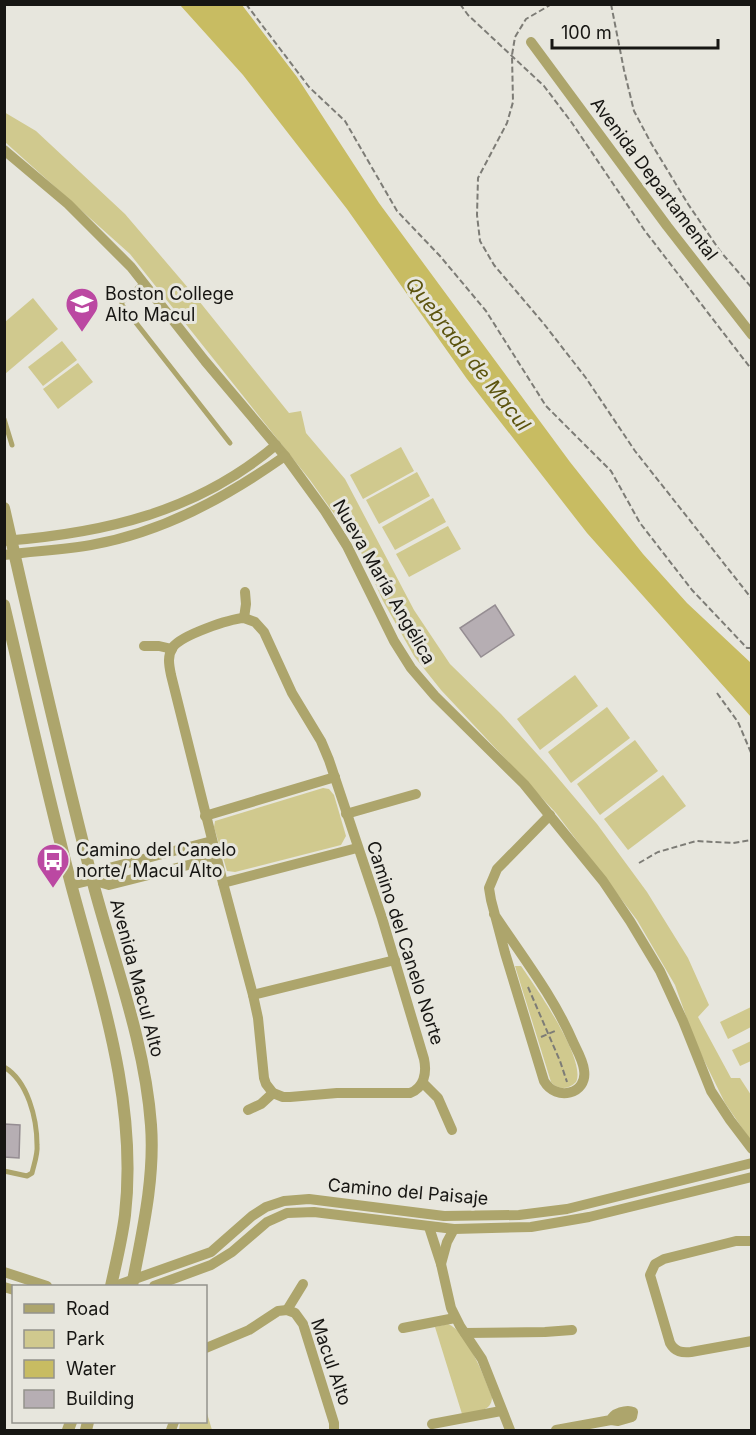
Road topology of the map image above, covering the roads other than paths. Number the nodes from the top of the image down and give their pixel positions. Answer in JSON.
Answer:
{"nodes":[{"id":1,"x":531,"y":42,"type":"dead end"},
{"id":2,"x":4,"y":150,"type":"edge"},
{"id":3,"x":144,"y":282,"type":"junction"},
{"id":4,"x":752,"y":334,"type":"edge"},
{"id":5,"x":4,"y":419,"type":"edge"},
{"id":6,"x":230,"y":443,"type":"dead end"},
{"id":7,"x":12,"y":445,"type":"dead end"},
{"id":8,"x":276,"y":445,"type":"junction"},
{"id":9,"x":285,"y":456,"type":"junction"},
{"id":10,"x":4,"y":508,"type":"edge"},
{"id":11,"x":8,"y":541,"type":"edge"},
{"id":12,"x":10,"y":554,"type":"edge"},
{"id":13,"x":245,"y":592,"type":"dead end"},
{"id":14,"x":4,"y":605,"type":"edge"},
{"id":15,"x":244,"y":618,"type":"junction"},
{"id":16,"x":144,"y":646,"type":"dead end"},
{"id":17,"x":172,"y":649,"type":"junction"},
{"id":18,"x":335,"y":777,"type":"junction"},
{"id":19,"x":416,"y":794,"type":"dead end"},
{"id":20,"x":346,"y":814,"type":"junction"},
{"id":21,"x":550,"y":814,"type":"junction"},
{"id":22,"x":205,"y":816,"type":"junction"},
{"id":23,"x":212,"y":841,"type":"junction"},
{"id":24,"x":357,"y":848,"type":"junction"},
{"id":25,"x":216,"y":858,"type":"junction"},
{"id":26,"x":92,"y":880,"type":"junction"},
{"id":27,"x":223,"y":883,"type":"junction"},
{"id":28,"x":71,"y":885,"type":"junction"},
{"id":29,"x":494,"y":914,"type":"junction"},
{"id":30,"x":394,"y":960,"type":"junction"},
{"id":31,"x":253,"y":995,"type":"junction"},
{"id":32,"x":4,"y":1067,"type":"edge"},
{"id":33,"x":423,"y":1083,"type":"junction"},
{"id":34,"x":273,"y":1093,"type":"junction"},
{"id":35,"x":248,"y":1110,"type":"dead end"},
{"id":36,"x":452,"y":1130,"type":"dead end"},
{"id":37,"x":752,"y":1149,"type":"edge"},
{"id":38,"x":752,"y":1163,"type":"edge"},
{"id":39,"x":4,"y":1171,"type":"edge"},
{"id":40,"x":752,"y":1177,"type":"edge"},
{"id":41,"x":429,"y":1227,"type":"junction"},
{"id":42,"x":454,"y":1229,"type":"junction"},
{"id":43,"x":752,"y":1241,"type":"edge"},
{"id":44,"x":441,"y":1264,"type":"junction"},
{"id":45,"x":4,"y":1272,"type":"edge"},
{"id":46,"x":133,"y":1283,"type":"edge"},
{"id":47,"x":303,"y":1284,"type":"dead end"},
{"id":48,"x":41,"y":1285,"type":"edge"},
{"id":49,"x":113,"y":1285,"type":"edge"},
{"id":50,"x":159,"y":1285,"type":"edge"},
{"id":51,"x":287,"y":1310,"type":"junction"},
{"id":52,"x":455,"y":1317,"type":"junction"},
{"id":53,"x":403,"y":1328,"type":"dead end"},
{"id":54,"x":572,"y":1330,"type":"dead end"},
{"id":55,"x":465,"y":1334,"type":"junction"},
{"id":56,"x":752,"y":1341,"type":"edge"},
{"id":57,"x":207,"y":1348,"type":"edge"},
{"id":58,"x":501,"y":1412,"type":"junction"},
{"id":59,"x":610,"y":1420,"type":"dead end"},
{"id":60,"x":432,"y":1424,"type":"dead end"},
{"id":61,"x":334,"y":1431,"type":"edge"},
{"id":62,"x":510,"y":1431,"type":"edge"},
{"id":63,"x":556,"y":1431,"type":"edge"}],
"edges":[{"from":1,"to":4,"type":"street","name":"Avenida Departamental"},
{"from":2,"to":3,"type":"street","name":"Nueva María Angélica"},
{"from":3,"to":6,"type":"lane"},
{"from":3,"to":8,"type":"street","name":"Nueva María Angélica"},
{"from":5,"to":7,"type":"lane"},
{"from":8,"to":9,"type":"street","name":"Nueva María Angélica"},
{"from":8,"to":11,"type":"street"},
{"from":9,"to":12,"type":"street"},
{"from":9,"to":21,"type":"street","name":"Nueva María Angélica"},
{"from":10,"to":11,"type":"street","name":"Avenida Macul Alto"},
{"from":11,"to":12,"type":"street","name":"Avenida Macul Alto"},
{"from":12,"to":26,"type":"street","name":"Avenida Macul Alto"},
{"from":13,"to":15,"type":"street"},
{"from":14,"to":28,"type":"street"},
{"from":15,"to":17,"type":"street"},
{"from":15,"to":18,"type":"street","name":"Camino del Canelo Norte"},
{"from":16,"to":17,"type":"street"},
{"from":17,"to":22,"type":"street"},
{"from":18,"to":20,"type":"street","name":"Camino del Canelo Norte"},
{"from":18,"to":22,"type":"street"},
{"from":19,"to":20,"type":"street"},
{"from":20,"to":24,"type":"street","name":"Camino del Canelo Norte"},
{"from":21,"to":29,"type":"street"},
{"from":21,"to":37,"type":"street","name":"Nueva María Angélica"},
{"from":22,"to":23,"type":"street"},
{"from":23,"to":25,"type":"street"},
{"from":23,"to":26,"type":"street"},
{"from":24,"to":27,"type":"street"},
{"from":24,"to":30,"type":"street","name":"Camino del Canelo Norte"},
{"from":25,"to":26,"type":"street"},
{"from":25,"to":27,"type":"street"},
{"from":26,"to":28,"type":"street"},
{"from":26,"to":46,"type":"street","name":"Avenida Macul Alto"},
{"from":27,"to":31,"type":"street"},
{"from":28,"to":49,"type":"street"},
{"from":29,"to":29,"type":"street"},
{"from":30,"to":31,"type":"street"},
{"from":30,"to":33,"type":"street","name":"Camino del Canelo Norte"},
{"from":31,"to":34,"type":"street"},
{"from":32,"to":39,"type":"lane"},
{"from":33,"to":34,"type":"street"},
{"from":33,"to":36,"type":"street"},
{"from":34,"to":35,"type":"street"},
{"from":38,"to":46,"type":"street","name":"Camino del Paisaje"},
{"from":40,"to":42,"type":"street","name":"Camino del Paisaje"},
{"from":41,"to":42,"type":"street","name":"Camino del Paisaje"},
{"from":41,"to":44,"type":"street"},
{"from":41,"to":50,"type":"street","name":"Camino del Paisaje"},
{"from":42,"to":44,"type":"street"},
{"from":43,"to":56,"type":"street"},
{"from":44,"to":52,"type":"street"},
{"from":45,"to":48,"type":"street"},
{"from":47,"to":51,"type":"street","name":"Macul Alto"},
{"from":51,"to":57,"type":"street","name":"Macul Alto"},
{"from":51,"to":61,"type":"street","name":"Macul Alto"},
{"from":52,"to":53,"type":"street"},
{"from":52,"to":55,"type":"street"},
{"from":54,"to":55,"type":"street"},
{"from":55,"to":58,"type":"street"},
{"from":58,"to":60,"type":"street"},
{"from":58,"to":62,"type":"street"},
{"from":59,"to":63,"type":"street"}]}
